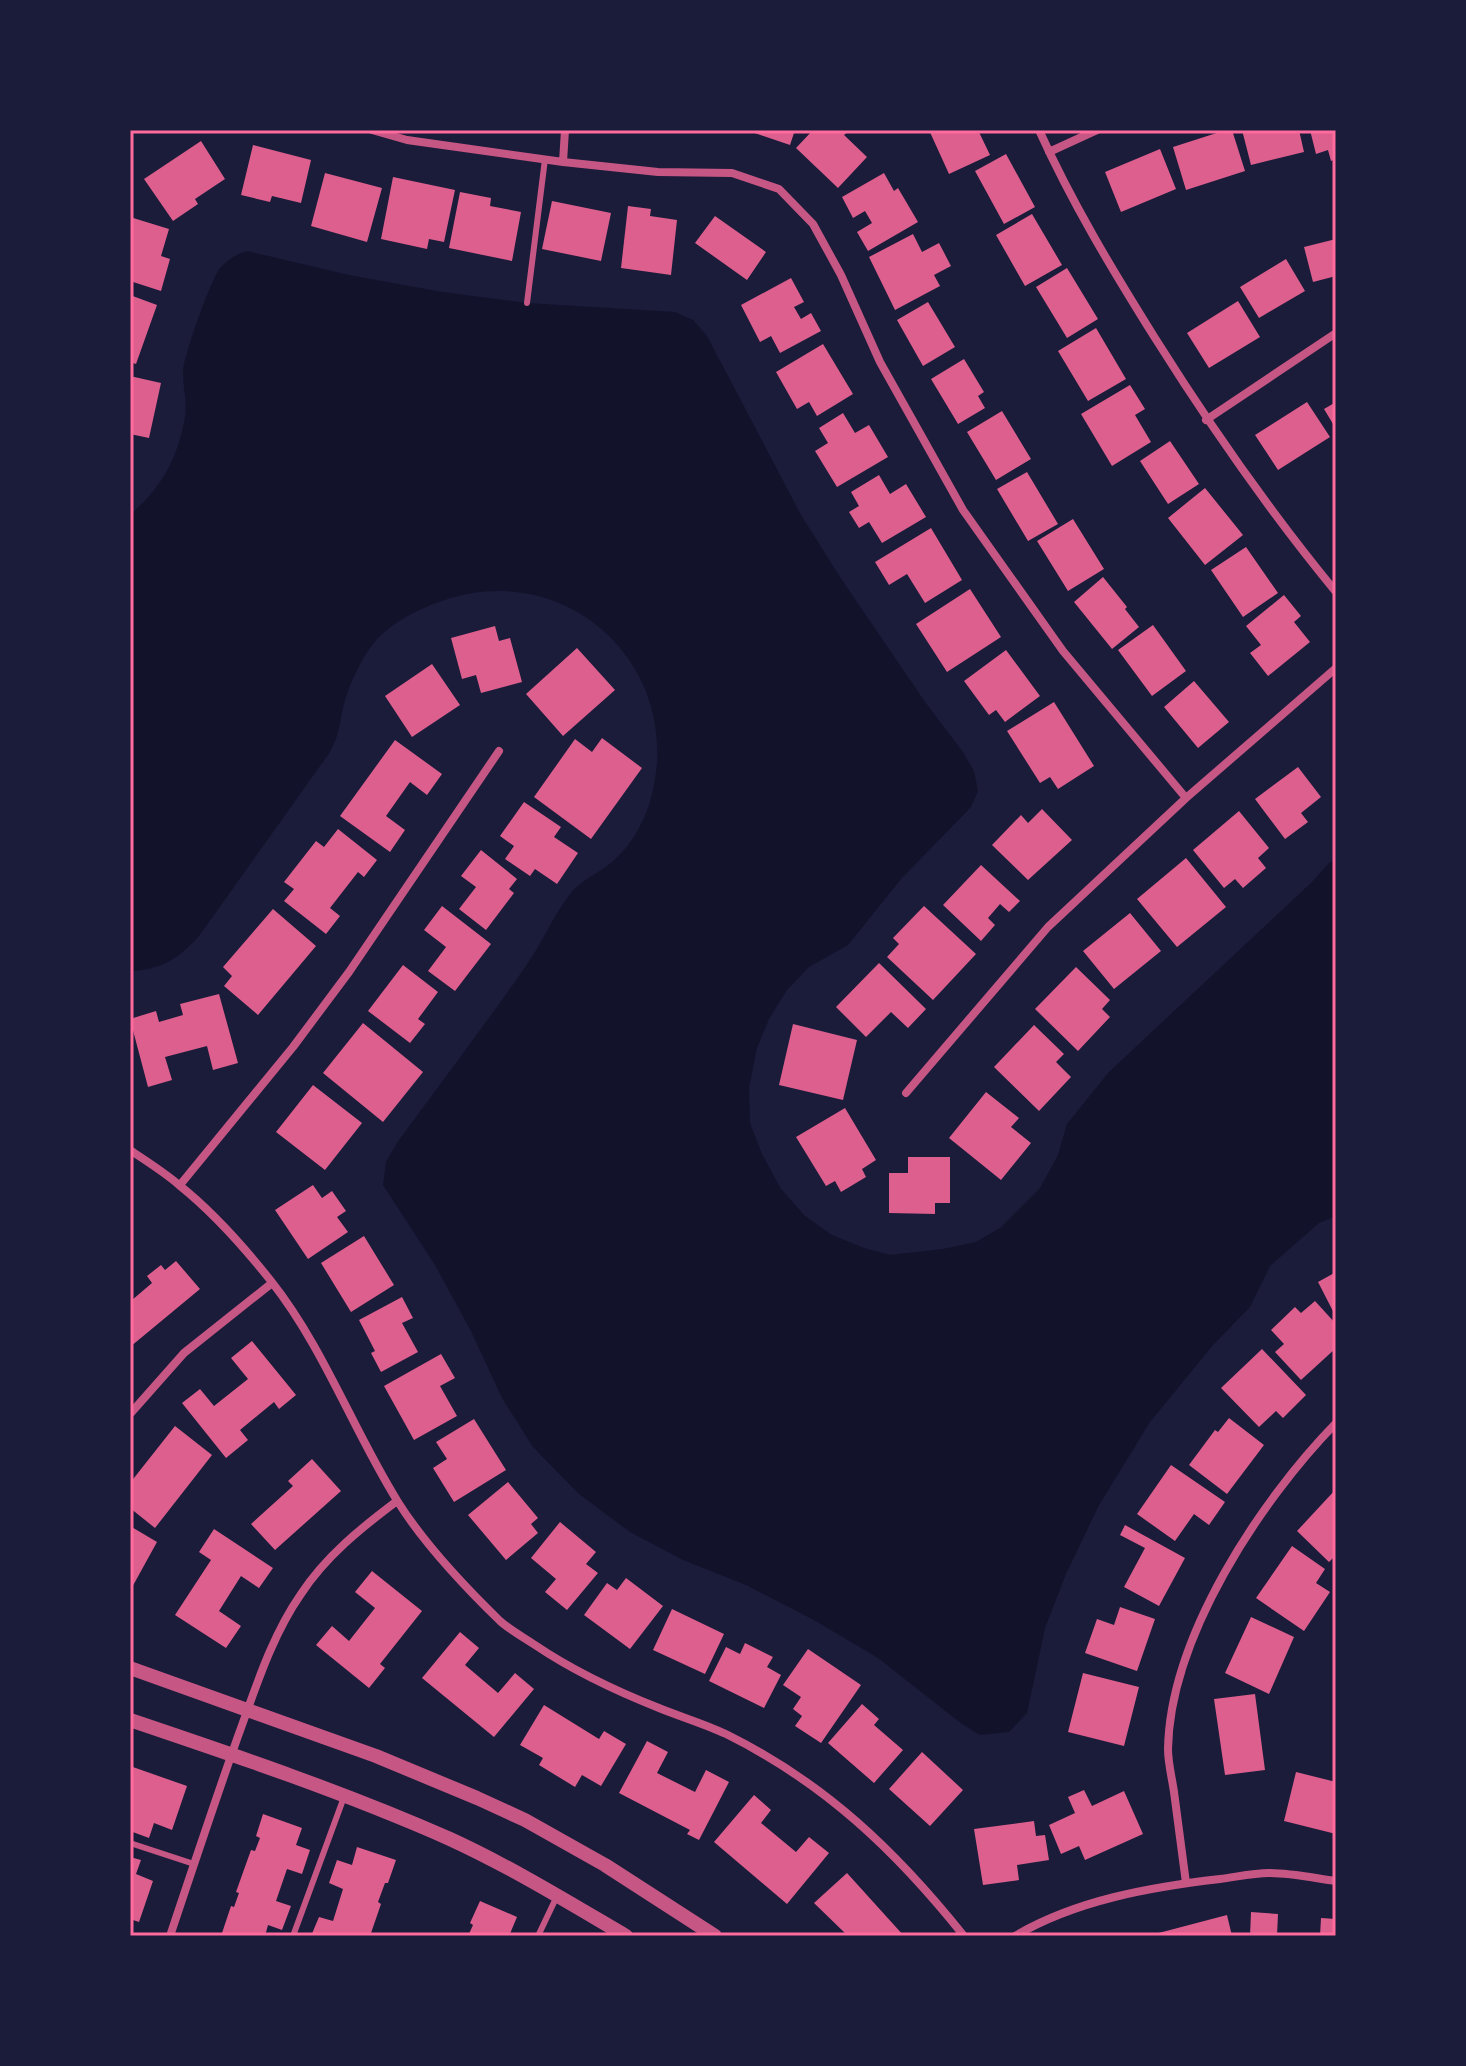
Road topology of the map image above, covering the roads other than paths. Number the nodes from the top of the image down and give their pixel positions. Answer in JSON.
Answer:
{"nodes":[{"id":1,"x":372,"y":130,"type":"edge"},
{"id":2,"x":565,"y":130,"type":"edge"},
{"id":3,"x":1039,"y":130,"type":"edge"},
{"id":4,"x":1097,"y":130,"type":"edge"},
{"id":5,"x":1049,"y":152,"type":"junction"},
{"id":6,"x":545,"y":159,"type":"junction"},
{"id":7,"x":563,"y":162,"type":"junction"},
{"id":8,"x":527,"y":303,"type":"dead end"},
{"id":9,"x":1336,"y":333,"type":"edge"},
{"id":10,"x":1206,"y":420,"type":"junction"},
{"id":11,"x":1336,"y":592,"type":"edge"},
{"id":12,"x":1336,"y":668,"type":"edge"},
{"id":13,"x":499,"y":751,"type":"dead end"},
{"id":14,"x":1186,"y":798,"type":"junction"},
{"id":15,"x":906,"y":1093,"type":"dead end"},
{"id":16,"x":130,"y":1150,"type":"edge"},
{"id":17,"x":180,"y":1185,"type":"junction"},
{"id":18,"x":272,"y":1283,"type":"junction"},
{"id":19,"x":130,"y":1414,"type":"edge"},
{"id":20,"x":1336,"y":1423,"type":"edge"},
{"id":21,"x":397,"y":1501,"type":"junction"},
{"id":22,"x":130,"y":1668,"type":"edge"},
{"id":23,"x":247,"y":1711,"type":"junction"},
{"id":24,"x":130,"y":1720,"type":"edge"},
{"id":25,"x":232,"y":1755,"type":"junction"},
{"id":26,"x":344,"y":1797,"type":"junction"},
{"id":27,"x":130,"y":1843,"type":"edge"},
{"id":28,"x":194,"y":1864,"type":"junction"},
{"id":29,"x":1336,"y":1881,"type":"edge"},
{"id":30,"x":1186,"y":1883,"type":"junction"},
{"id":31,"x":557,"y":1895,"type":"junction"},
{"id":32,"x":170,"y":1936,"type":"edge"},
{"id":33,"x":293,"y":1936,"type":"edge"},
{"id":34,"x":538,"y":1936,"type":"edge"},
{"id":35,"x":626,"y":1936,"type":"edge"},
{"id":36,"x":715,"y":1936,"type":"edge"},
{"id":37,"x":964,"y":1936,"type":"edge"},
{"id":38,"x":1015,"y":1936,"type":"edge"}],
"edges":[{"from":1,"to":6,"type":"street"},
{"from":2,"to":7,"type":"street"},
{"from":3,"to":5,"type":"street"},
{"from":4,"to":5,"type":"street"},
{"from":5,"to":10,"type":"street"},
{"from":6,"to":7,"type":"street"},
{"from":6,"to":8,"type":"lane"},
{"from":7,"to":14,"type":"street"},
{"from":9,"to":10,"type":"street"},
{"from":10,"to":11,"type":"street"},
{"from":12,"to":14,"type":"street"},
{"from":13,"to":17,"type":"street"},
{"from":14,"to":15,"type":"street"},
{"from":16,"to":17,"type":"street"},
{"from":17,"to":18,"type":"street"},
{"from":18,"to":19,"type":"street"},
{"from":18,"to":21,"type":"street"},
{"from":20,"to":30,"type":"street"},
{"from":21,"to":23,"type":"street"},
{"from":21,"to":37,"type":"street"},
{"from":22,"to":23,"type":"street"},
{"from":23,"to":25,"type":"street"},
{"from":23,"to":36,"type":"street"},
{"from":24,"to":25,"type":"street"},
{"from":25,"to":26,"type":"street"},
{"from":25,"to":28,"type":"street"},
{"from":26,"to":31,"type":"street"},
{"from":26,"to":33,"type":"lane"},
{"from":27,"to":28,"type":"lane"},
{"from":28,"to":32,"type":"street"},
{"from":29,"to":30,"type":"street"},
{"from":30,"to":38,"type":"street"},
{"from":31,"to":34,"type":"lane"},
{"from":31,"to":35,"type":"street"}]}
